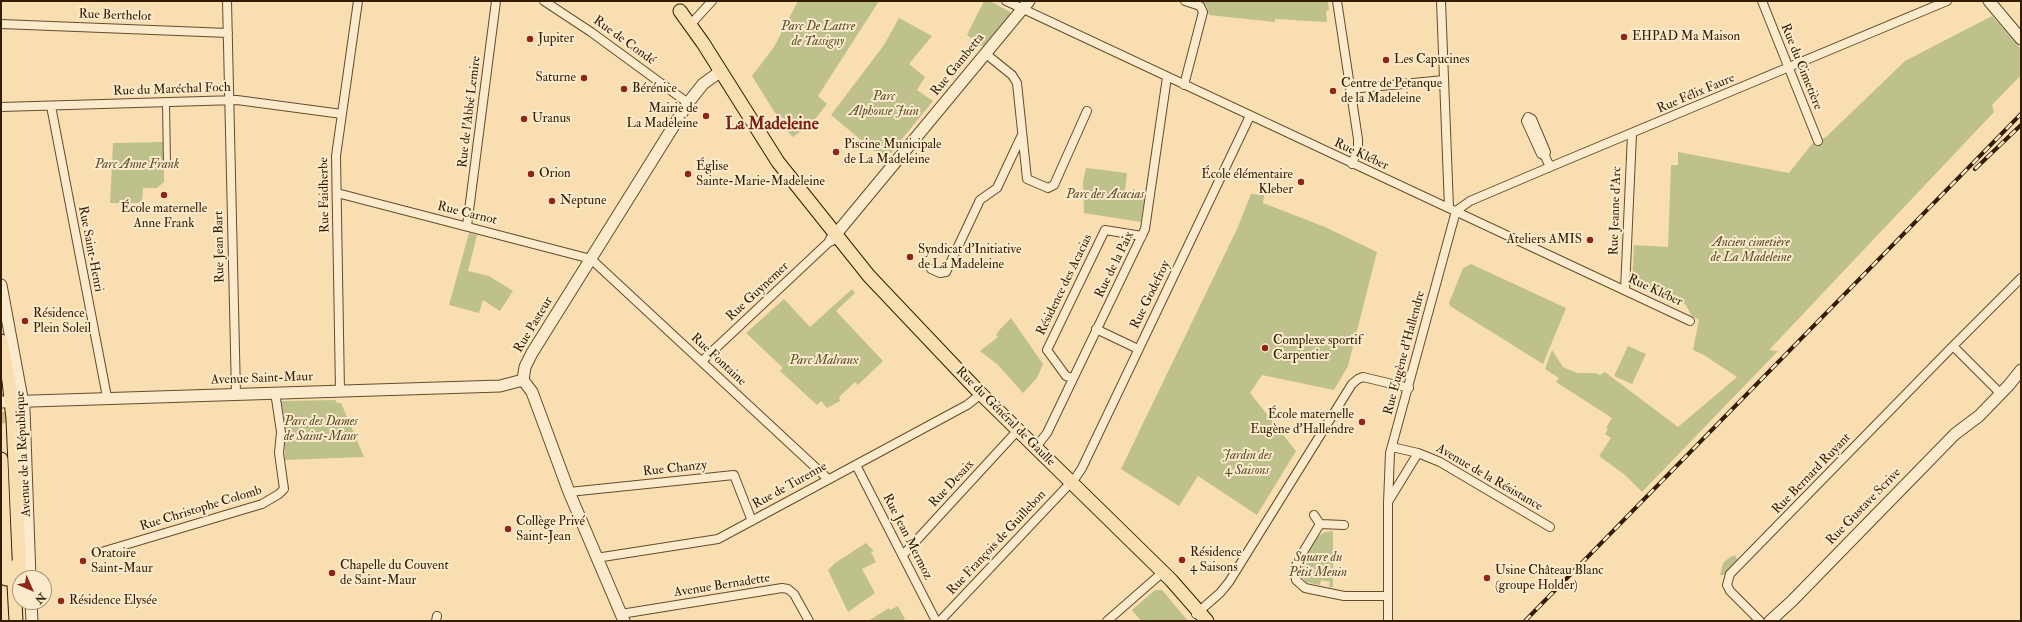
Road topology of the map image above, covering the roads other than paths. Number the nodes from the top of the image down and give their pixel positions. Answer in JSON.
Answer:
{"nodes":[{"id":1,"x":227,"y":1,"type":"edge"},
{"id":2,"x":358,"y":1,"type":"edge"},
{"id":3,"x":496,"y":1,"type":"edge"},
{"id":4,"x":544,"y":1,"type":"edge"},
{"id":5,"x":712,"y":1,"type":"edge"},
{"id":6,"x":1006,"y":1,"type":"edge"},
{"id":7,"x":1185,"y":1,"type":"edge"},
{"id":8,"x":1337,"y":1,"type":"edge"},
{"id":9,"x":1441,"y":1,"type":"edge"},
{"id":10,"x":1762,"y":1,"type":"edge"},
{"id":11,"x":1946,"y":1,"type":"edge"},
{"id":12,"x":1989,"y":1,"type":"edge"},
{"id":13,"x":1026,"y":5,"type":"edge"},
{"id":14,"x":677,"y":6,"type":"edge"},
{"id":15,"x":1,"y":24,"type":"edge"},
{"id":16,"x":691,"y":24,"type":"junction"},
{"id":17,"x":228,"y":33,"type":"junction"},
{"id":18,"x":2021,"y":38,"type":"edge"},
{"id":19,"x":986,"y":54,"type":"junction"},
{"id":20,"x":1788,"y":68,"type":"junction"},
{"id":21,"x":718,"y":73,"type":"junction"},
{"id":22,"x":1167,"y":77,"type":"junction"},
{"id":23,"x":1444,"y":80,"type":"junction"},
{"id":24,"x":1184,"y":85,"type":"junction"},
{"id":25,"x":1350,"y":89,"type":"junction"},
{"id":26,"x":229,"y":101,"type":"junction"},
{"id":27,"x":166,"y":102,"type":"junction"},
{"id":28,"x":688,"y":103,"type":"junction"},
{"id":29,"x":51,"y":106,"type":"junction"},
{"id":30,"x":1,"y":107,"type":"edge"},
{"id":31,"x":1087,"y":111,"type":"dead end"},
{"id":32,"x":342,"y":114,"type":"junction"},
{"id":33,"x":1250,"y":116,"type":"junction"},
{"id":34,"x":1632,"y":134,"type":"junction"},
{"id":35,"x":1022,"y":136,"type":"junction"},
{"id":36,"x":1818,"y":141,"type":"dead end"},
{"id":37,"x":1545,"y":156,"type":"dead end"},
{"id":38,"x":1352,"y":164,"type":"junction"},
{"id":39,"x":167,"y":165,"type":"dead end"},
{"id":40,"x":1550,"y":167,"type":"junction"},
{"id":41,"x":337,"y":193,"type":"junction"},
{"id":42,"x":1452,"y":209,"type":"junction"},
{"id":43,"x":467,"y":226,"type":"junction"},
{"id":44,"x":1142,"y":236,"type":"junction"},
{"id":45,"x":834,"y":237,"type":"junction"},
{"id":46,"x":591,"y":259,"type":"junction"},
{"id":47,"x":931,"y":269,"type":"dead end"},
{"id":48,"x":2021,"y":278,"type":"edge"},
{"id":49,"x":1,"y":285,"type":"edge"},
{"id":50,"x":1625,"y":290,"type":"junction"},
{"id":51,"x":1690,"y":321,"type":"dead end"},
{"id":52,"x":1096,"y":329,"type":"junction"},
{"id":53,"x":1,"y":341,"type":"edge"},
{"id":54,"x":1953,"y":346,"type":"junction"},
{"id":55,"x":1138,"y":349,"type":"junction"},
{"id":56,"x":702,"y":361,"type":"junction"},
{"id":57,"x":2021,"y":364,"type":"edge"},
{"id":58,"x":2021,"y":370,"type":"edge"},
{"id":59,"x":1072,"y":378,"type":"junction"},
{"id":60,"x":522,"y":380,"type":"junction"},
{"id":61,"x":1409,"y":388,"type":"junction"},
{"id":62,"x":340,"y":391,"type":"junction"},
{"id":63,"x":275,"y":392,"type":"junction"},
{"id":64,"x":1998,"y":392,"type":"junction"},
{"id":65,"x":236,"y":394,"type":"junction"},
{"id":66,"x":981,"y":394,"type":"junction"},
{"id":67,"x":107,"y":397,"type":"junction"},
{"id":68,"x":12,"y":402,"type":"edge"},
{"id":69,"x":6,"y":422,"type":"tunnel mouth"},
{"id":70,"x":1018,"y":430,"type":"junction"},
{"id":71,"x":1036,"y":447,"type":"junction"},
{"id":72,"x":1392,"y":447,"type":"junction"},
{"id":73,"x":1418,"y":453,"type":"junction"},
{"id":74,"x":1,"y":458,"type":"edge"},
{"id":75,"x":856,"y":465,"type":"junction"},
{"id":76,"x":828,"y":479,"type":"junction"},
{"id":77,"x":1071,"y":482,"type":"junction"},
{"id":78,"x":569,"y":492,"type":"junction"},
{"id":79,"x":1388,"y":503,"type":"junction"},
{"id":80,"x":1314,"y":515,"type":"dead end"},
{"id":81,"x":752,"y":521,"type":"junction"},
{"id":82,"x":1320,"y":524,"type":"junction"},
{"id":83,"x":1344,"y":525,"type":"dead end"},
{"id":84,"x":1550,"y":527,"type":"dead end"},
{"id":85,"x":98,"y":553,"type":"dead end"},
{"id":86,"x":903,"y":555,"type":"junction"},
{"id":87,"x":596,"y":558,"type":"junction"},
{"id":88,"x":1,"y":570,"type":"edge"},
{"id":89,"x":20,"y":570,"type":"edge"},
{"id":90,"x":29,"y":570,"type":"edge"},
{"id":91,"x":1162,"y":573,"type":"junction"},
{"id":92,"x":1388,"y":596,"type":"junction"},
{"id":93,"x":7,"y":599,"type":"junction"},
{"id":94,"x":1792,"y":601,"type":"junction"},
{"id":95,"x":21,"y":610,"type":"edge"},
{"id":96,"x":31,"y":610,"type":"edge"},
{"id":97,"x":1200,"y":617,"type":"edge"},
{"id":98,"x":622,"y":618,"type":"edge"},
{"id":99,"x":8,"y":621,"type":"edge"},
{"id":100,"x":16,"y":621,"type":"edge"},
{"id":101,"x":21,"y":621,"type":"edge"},
{"id":102,"x":32,"y":621,"type":"edge"},
{"id":103,"x":809,"y":621,"type":"edge"},
{"id":104,"x":936,"y":621,"type":"edge"},
{"id":105,"x":940,"y":621,"type":"edge"},
{"id":106,"x":1107,"y":621,"type":"edge"},
{"id":107,"x":1388,"y":621,"type":"edge"},
{"id":108,"x":1760,"y":621,"type":"edge"},
{"id":109,"x":1770,"y":621,"type":"edge"},
{"id":110,"x":1780,"y":621,"type":"edge"}],
"edges":[{"from":1,"to":17,"type":"street","name":"Rue Jean Bart"},
{"from":2,"to":32,"type":"street","name":"Rue Faidherbe"},
{"from":3,"to":43,"type":"street","name":"Rue de l'Abbé Lemire"},
{"from":4,"to":28,"type":"street","name":"Rue de Condé"},
{"from":5,"to":16,"type":"street"},
{"from":6,"to":13,"type":"street","name":"Rue Kléber"},
{"from":7,"to":24,"type":"street"},
{"from":8,"to":25,"type":"street"},
{"from":9,"to":23,"type":"street","name":"Rue Eugène d'Hallendre"},
{"from":10,"to":20,"type":"street","name":"Rue du Cimetière"},
{"from":11,"to":20,"type":"street","name":"Rue Félix Faure"},
{"from":12,"to":18,"type":"street"},
{"from":13,"to":19,"type":"street","name":"Rue Gambetta"},
{"from":13,"to":22,"type":"street","name":"Rue Kléber"},
{"from":14,"to":16,"type":"main road","name":"Rue du Général de Gaulle"},
{"from":14,"to":21,"type":"main road","name":"Rue du Général de Gaulle"},
{"from":15,"to":17,"type":"street","name":"Rue Berthelot"},
{"from":16,"to":21,"type":"main road","name":"Rue du Général de Gaulle"},
{"from":17,"to":26,"type":"street","name":"Rue Jean Bart"},
{"from":19,"to":35,"type":"street"},
{"from":19,"to":45,"type":"street","name":"Rue Gambetta"},
{"from":20,"to":34,"type":"street","name":"Rue Félix Faure"},
{"from":20,"to":36,"type":"street","name":"Rue du Cimetière"},
{"from":21,"to":28,"type":"street","name":"Rue Pasteur"},
{"from":21,"to":45,"type":"main road","name":"Rue du Général de Gaulle"},
{"from":22,"to":24,"type":"street","name":"Rue Kléber"},
{"from":22,"to":44,"type":"street","name":"Rue de la Paix"},
{"from":23,"to":25,"type":"street"},
{"from":23,"to":42,"type":"street","name":"Rue Eugène d'Hallendre"},
{"from":24,"to":33,"type":"street","name":"Rue Kléber"},
{"from":25,"to":38,"type":"street"},
{"from":26,"to":27,"type":"street","name":"Rue du Maréchal Foch"},
{"from":26,"to":32,"type":"street","name":"Rue du Maréchal Foch"},
{"from":26,"to":65,"type":"street","name":"Rue Jean Bart"},
{"from":27,"to":29,"type":"street","name":"Rue du Maréchal Foch"},
{"from":27,"to":39,"type":"street"},
{"from":28,"to":46,"type":"street","name":"Rue Pasteur"},
{"from":29,"to":30,"type":"street","name":"Rue du Maréchal Foch"},
{"from":29,"to":67,"type":"street","name":"Rue Saint-Henri"},
{"from":31,"to":35,"type":"street"},
{"from":32,"to":41,"type":"street","name":"Rue Faidherbe"},
{"from":33,"to":38,"type":"street","name":"Rue Kléber"},
{"from":33,"to":55,"type":"street","name":"Rue Godefroy"},
{"from":34,"to":40,"type":"street","name":"Rue Félix Faure"},
{"from":34,"to":50,"type":"street","name":"Rue Jeanne d'Arc"},
{"from":35,"to":47,"type":"street"},
{"from":37,"to":40,"type":"street"},
{"from":38,"to":42,"type":"street","name":"Rue Kléber"},
{"from":40,"to":42,"type":"street","name":"Rue Félix Faure"},
{"from":41,"to":43,"type":"street","name":"Rue Carnot"},
{"from":41,"to":62,"type":"street","name":"Rue Faidherbe"},
{"from":42,"to":50,"type":"street","name":"Rue Kléber"},
{"from":42,"to":61,"type":"street","name":"Rue Eugène d'Hallendre"},
{"from":43,"to":46,"type":"street","name":"Rue Carnot"},
{"from":44,"to":52,"type":"street","name":"Rue de la Paix"},
{"from":44,"to":59,"type":"street","name":"Résidence des Acacias"},
{"from":45,"to":56,"type":"street","name":"Rue Guynemer"},
{"from":45,"to":66,"type":"main road","name":"Rue du Général de Gaulle"},
{"from":46,"to":56,"type":"street","name":"Rue Fontaine"},
{"from":46,"to":60,"type":"street","name":"Rue Pasteur"},
{"from":48,"to":54,"type":"street","name":"Rue Bernard Ruyant"},
{"from":49,"to":68,"type":"street","name":"Avenue de la République"},
{"from":50,"to":51,"type":"street","name":"Rue Kléber"},
{"from":52,"to":55,"type":"street"},
{"from":52,"to":59,"type":"street","name":"Rue de la Paix"},
{"from":53,"to":68,"type":"main road"},
{"from":54,"to":64,"type":"street"},
{"from":54,"to":108,"type":"street","name":"Rue Bernard Ruyant"},
{"from":55,"to":77,"type":"street","name":"Rue Godefroy"},
{"from":56,"to":76,"type":"street","name":"Rue Fontaine"},
{"from":57,"to":64,"type":"street","name":"Rue Gustave Scrive"},
{"from":58,"to":64,"type":"street","name":"Rue Gustave Scrive"},
{"from":59,"to":71,"type":"street","name":"Rue de la Paix"},
{"from":60,"to":62,"type":"street","name":"Avenue Saint-Maur"},
{"from":60,"to":78,"type":"street"},
{"from":61,"to":72,"type":"street","name":"Rue Eugène d'Hallendre"},
{"from":61,"to":97,"type":"street"},
{"from":62,"to":63,"type":"street","name":"Avenue Saint-Maur"},
{"from":63,"to":65,"type":"street","name":"Avenue Saint-Maur"},
{"from":63,"to":85,"type":"street","name":"Rue Christophe Colomb"},
{"from":64,"to":94,"type":"street","name":"Rue Gustave Scrive"},
{"from":65,"to":67,"type":"street","name":"Avenue Saint-Maur"},
{"from":66,"to":70,"type":"main road","name":"Rue du Général de Gaulle"},
{"from":66,"to":75,"type":"street","name":"Rue de Turenne"},
{"from":67,"to":68,"type":"street","name":"Avenue Saint-Maur"},
{"from":68,"to":89,"type":"main road"},
{"from":68,"to":90,"type":"street","name":"Avenue de la République"},
{"from":69,"to":100,"type":"main road","name":"Avenue de la République"},
{"from":70,"to":71,"type":"main road","name":"Rue du Général de Gaulle"},
{"from":70,"to":86,"type":"street","name":"Rue Desaix"},
{"from":71,"to":77,"type":"main road","name":"Rue du Général de Gaulle"},
{"from":72,"to":73,"type":"street","name":"Avenue de la Résistance"},
{"from":72,"to":79,"type":"street","name":"Rue Eugène d'Hallendre"},
{"from":73,"to":79,"type":"street"},
{"from":73,"to":84,"type":"street","name":"Avenue de la Résistance"},
{"from":74,"to":93,"type":"main road","name":"Avenue de la République"},
{"from":75,"to":76,"type":"street","name":"Rue de Turenne"},
{"from":75,"to":86,"type":"street","name":"Rue Jean Mermoz"},
{"from":76,"to":81,"type":"street","name":"Rue de Turenne"},
{"from":77,"to":91,"type":"main road","name":"Rue du Général de Gaulle"},
{"from":77,"to":105,"type":"street","name":"Rue François de Guillebon"},
{"from":78,"to":81,"type":"street","name":"Rue Chanzy"},
{"from":78,"to":87,"type":"street"},
{"from":79,"to":92,"type":"street","name":"Rue Eugène d'Hallendre"},
{"from":80,"to":82,"type":"street"},
{"from":81,"to":87,"type":"street","name":"Rue de Turenne"},
{"from":82,"to":83,"type":"street"},
{"from":82,"to":92,"type":"street"},
{"from":86,"to":104,"type":"street","name":"Rue Jean Mermoz"},
{"from":87,"to":98,"type":"street"},
{"from":88,"to":93,"type":"main road"},
{"from":91,"to":97,"type":"main road","name":"Rue du Général de Gaulle"},
{"from":91,"to":106,"type":"street"},
{"from":92,"to":107,"type":"street","name":"Rue Eugène d'Hallendre"},
{"from":93,"to":99,"type":"main road","name":"Avenue de la République"},
{"from":94,"to":109,"type":"street","name":"Rue Gustave Scrive"},
{"from":94,"to":110,"type":"street","name":"Rue Gustave Scrive"},
{"from":95,"to":101,"type":"main road"},
{"from":96,"to":102,"type":"street"},
{"from":98,"to":103,"type":"street","name":"Avenue Bernadette"}]}
